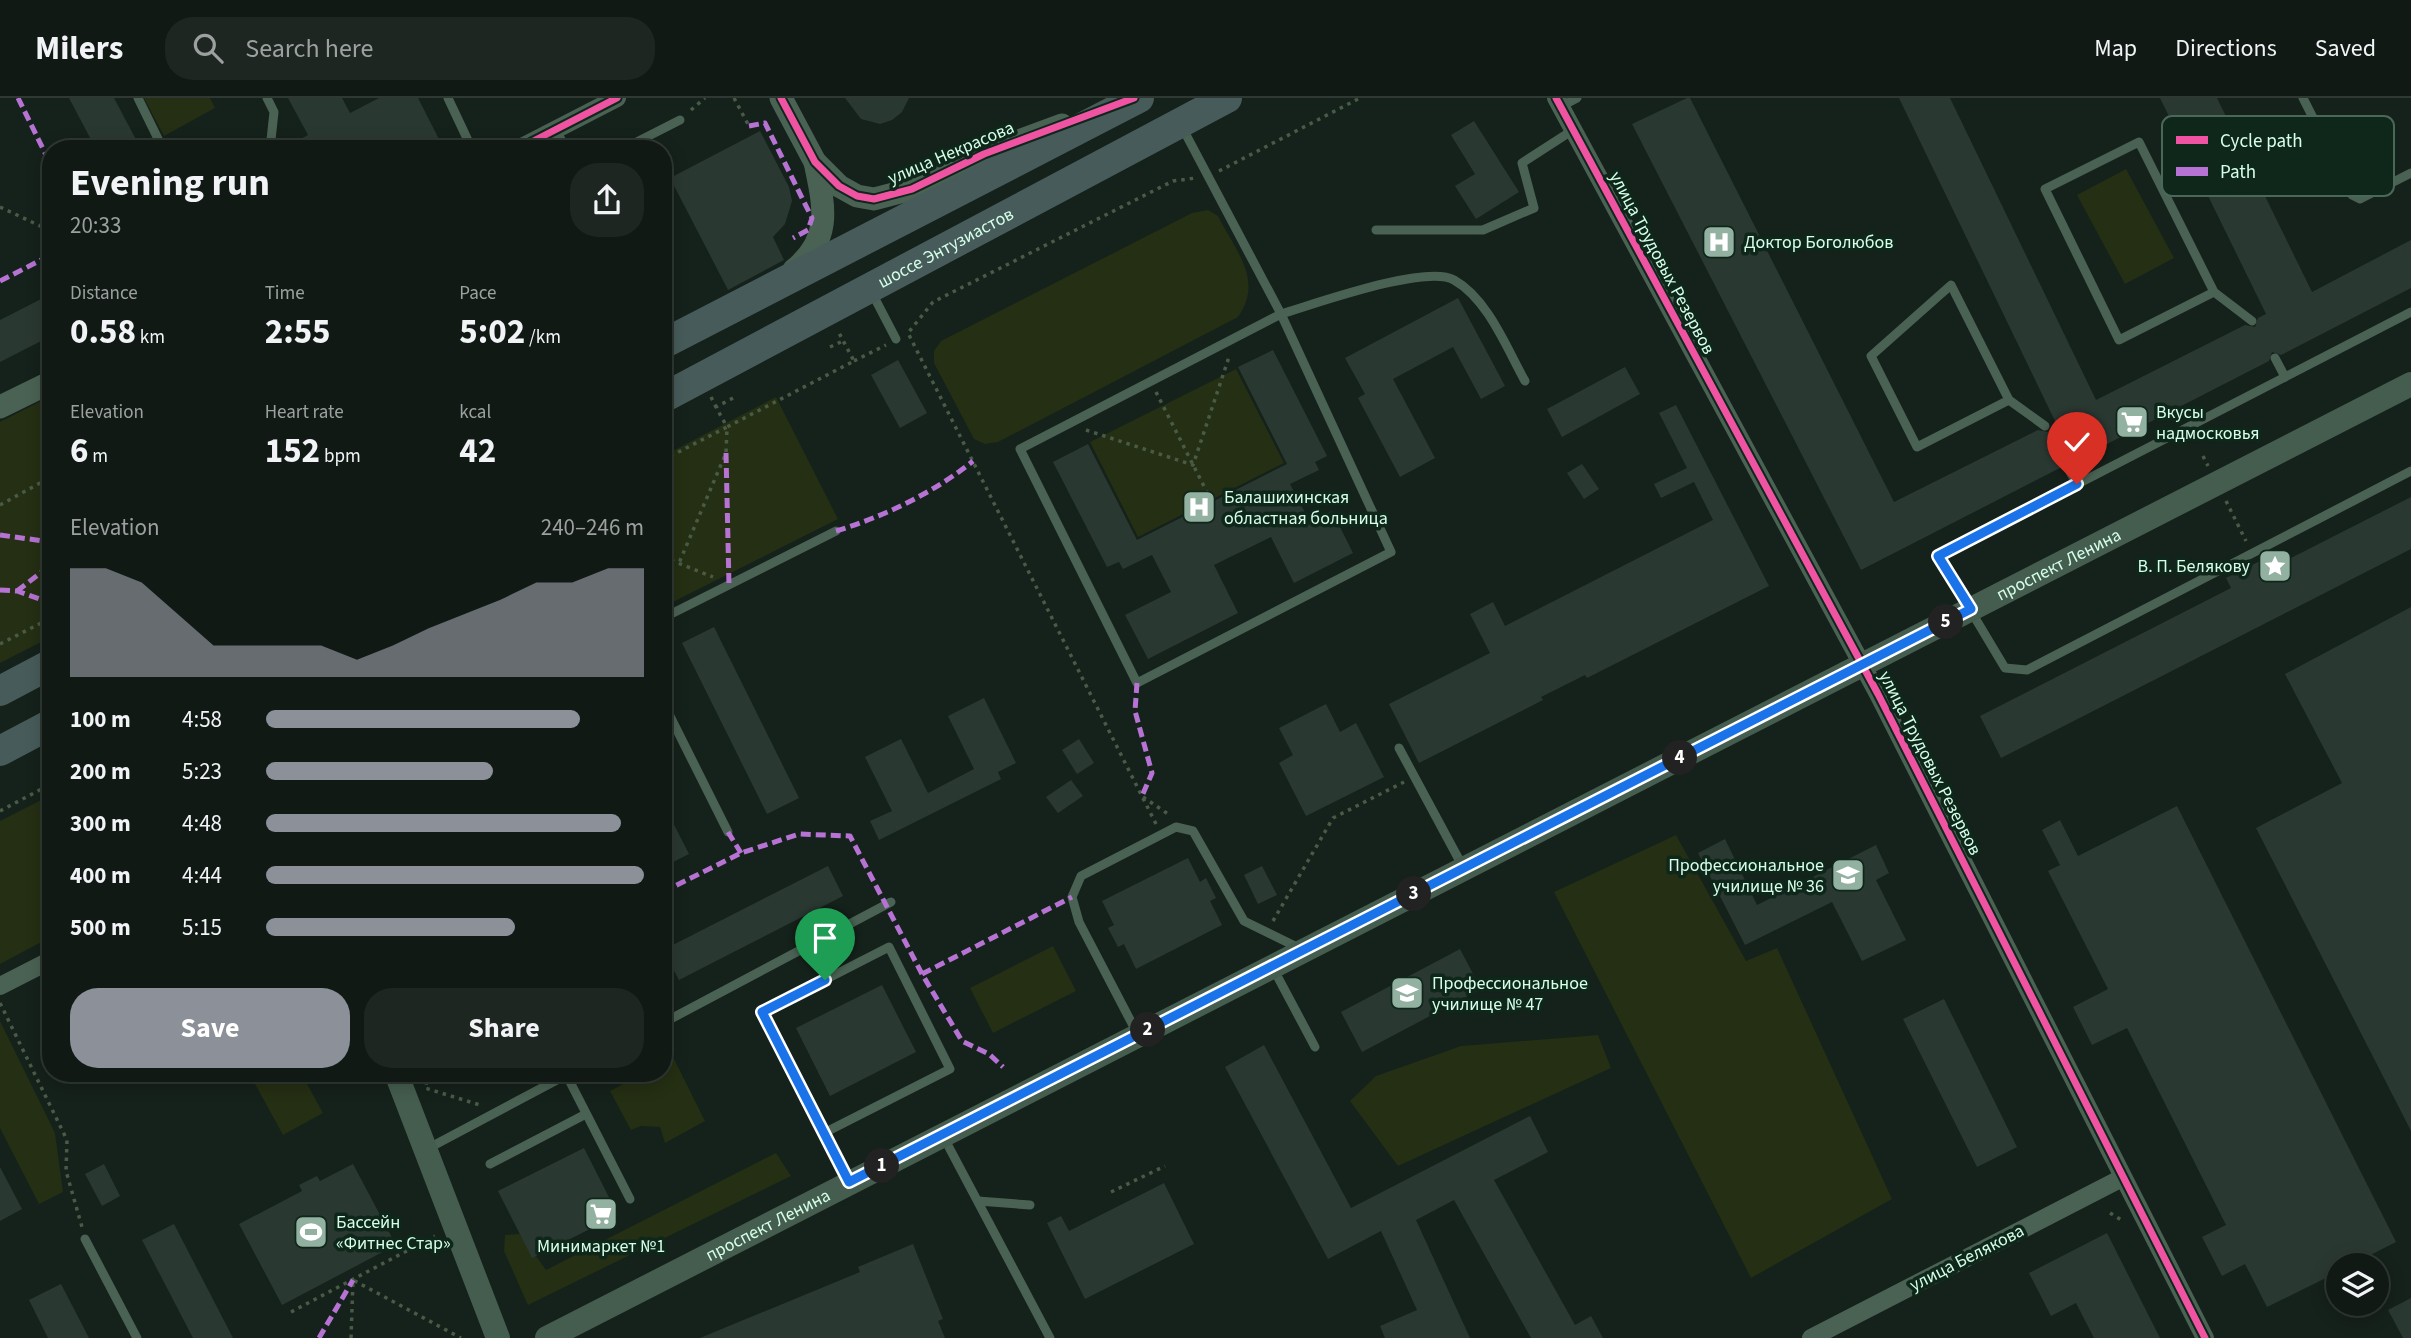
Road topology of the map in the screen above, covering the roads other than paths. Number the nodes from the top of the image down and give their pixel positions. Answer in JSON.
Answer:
{"nodes":[{"id":1,"x":138,"y":98,"type":"edge"},
{"id":2,"x":267,"y":98,"type":"edge"},
{"id":3,"x":448,"y":98,"type":"edge"},
{"id":4,"x":617,"y":98,"type":"edge"},
{"id":5,"x":781,"y":98,"type":"edge"},
{"id":6,"x":1137,"y":98,"type":"edge"},
{"id":7,"x":1227,"y":98,"type":"edge"},
{"id":8,"x":1577,"y":98,"type":"edge"},
{"id":9,"x":2304,"y":98,"type":"edge"},
{"id":10,"x":1558,"y":102,"type":"edge"},
{"id":11,"x":2313,"y":116,"type":"edge"},
{"id":12,"x":680,"y":120,"type":"road end"},
{"id":13,"x":1180,"y":123,"type":"junction"},
{"id":14,"x":1573,"y":130,"type":"junction"},
{"id":15,"x":550,"y":138,"type":"edge"},
{"id":16,"x":159,"y":140,"type":"edge"},
{"id":17,"x":271,"y":140,"type":"edge"},
{"id":18,"x":468,"y":140,"type":"edge"},
{"id":19,"x":641,"y":140,"type":"edge"},
{"id":20,"x":815,"y":162,"type":"junction"},
{"id":21,"x":2411,"y":173,"type":"edge"},
{"id":22,"x":2394,"y":182,"type":"edge"},
{"id":23,"x":2162,"y":188,"type":"edge"},
{"id":24,"x":2166,"y":196,"type":"edge"},
{"id":25,"x":1376,"y":229,"type":"dead end"},
{"id":26,"x":772,"y":289,"type":"junction"},
{"id":27,"x":870,"y":289,"type":"junction"},
{"id":28,"x":2214,"y":292,"type":"junction"},
{"id":29,"x":2411,"y":312,"type":"edge"},
{"id":30,"x":1282,"y":314,"type":"junction"},
{"id":31,"x":2252,"y":321,"type":"dead end"},
{"id":32,"x":672,"y":339,"type":"edge"},
{"id":33,"x":896,"y":340,"type":"road end"},
{"id":34,"x":2274,"y":358,"type":"dead end"},
{"id":35,"x":2285,"y":377,"type":"junction"},
{"id":36,"x":1525,"y":381,"type":"dead end"},
{"id":37,"x":2411,"y":384,"type":"edge"},
{"id":38,"x":42,"y":386,"type":"edge"},
{"id":39,"x":672,"y":393,"type":"edge"},
{"id":40,"x":2009,"y":400,"type":"junction"},
{"id":41,"x":0,"y":407,"type":"edge"},
{"id":42,"x":2045,"y":426,"type":"dead end"},
{"id":43,"x":2066,"y":465,"type":"dead end"},
{"id":44,"x":2411,"y":471,"type":"edge"},
{"id":45,"x":2077,"y":484,"type":"junction"},
{"id":46,"x":836,"y":531,"type":"dead end"},
{"id":47,"x":1971,"y":609,"type":"junction"},
{"id":48,"x":672,"y":614,"type":"edge"},
{"id":49,"x":1862,"y":665,"type":"junction"},
{"id":50,"x":42,"y":669,"type":"edge"},
{"id":51,"x":0,"y":691,"type":"edge"},
{"id":52,"x":672,"y":720,"type":"edge"},
{"id":53,"x":42,"y":729,"type":"edge"},
{"id":54,"x":1399,"y":748,"type":"dead end"},
{"id":55,"x":0,"y":751,"type":"edge"},
{"id":56,"x":728,"y":832,"type":"dead end"},
{"id":57,"x":1464,"y":868,"type":"junction"},
{"id":58,"x":891,"y":902,"type":"dead end"},
{"id":59,"x":1304,"y":950,"type":"junction"},
{"id":60,"x":42,"y":965,"type":"edge"},
{"id":61,"x":1272,"y":966,"type":"junction"},
{"id":62,"x":0,"y":986,"type":"edge"},
{"id":63,"x":672,"y":1018,"type":"edge"},
{"id":64,"x":1138,"y":1035,"type":"junction"},
{"id":65,"x":1315,"y":1047,"type":"dead end"},
{"id":66,"x":399,"y":1082,"type":"edge"},
{"id":67,"x":553,"y":1082,"type":"edge"},
{"id":68,"x":572,"y":1082,"type":"edge"},
{"id":69,"x":586,"y":1114,"type":"junction"},
{"id":70,"x":824,"y":1133,"type":"junction"},
{"id":71,"x":943,"y":1135,"type":"junction"},
{"id":72,"x":425,"y":1150,"type":"junction"},
{"id":73,"x":490,"y":1164,"type":"dead end"},
{"id":74,"x":2122,"y":1178,"type":"junction"},
{"id":75,"x":849,"y":1182,"type":"junction"},
{"id":76,"x":630,"y":1199,"type":"dead end"},
{"id":77,"x":978,"y":1201,"type":"junction"},
{"id":78,"x":1030,"y":1205,"type":"dead end"},
{"id":79,"x":85,"y":1239,"type":"road end"},
{"id":80,"x":137,"y":1338,"type":"edge"},
{"id":81,"x":498,"y":1338,"type":"edge"},
{"id":82,"x":547,"y":1338,"type":"edge"},
{"id":83,"x":1050,"y":1338,"type":"edge"},
{"id":84,"x":1811,"y":1338,"type":"edge"},
{"id":85,"x":2205,"y":1338,"type":"edge"}],
"edges":[{"from":1,"to":16,"type":"lane"},
{"from":2,"to":17,"type":"lane"},
{"from":3,"to":18,"type":"lane"},
{"from":4,"to":15,"type":"street"},
{"from":5,"to":20,"type":"street","name":"улица Некрасова"},
{"from":6,"to":20,"type":"street","name":"улица Некрасова"},
{"from":6,"to":26,"type":"highway"},
{"from":7,"to":13,"type":"highway","name":"шоссе Энтузиастов"},
{"from":8,"to":10,"type":"lane"},
{"from":9,"to":11,"type":"lane"},
{"from":10,"to":14,"type":"street","name":"улица Трудовых Резервов"},
{"from":12,"to":19,"type":"lane"},
{"from":13,"to":27,"type":"highway","name":"шоссе Энтузиастов"},
{"from":13,"to":30,"type":"lane"},
{"from":14,"to":25,"type":"lane"},
{"from":14,"to":49,"type":"street","name":"улица Трудовых Резервов"},
{"from":20,"to":26,"type":"street","name":"улица Некрасова"},
{"from":21,"to":22,"type":"lane"},
{"from":23,"to":28,"type":"lane"},
{"from":24,"to":28,"type":"lane"},
{"from":26,"to":32,"type":"highway"},
{"from":27,"to":33,"type":"lane"},
{"from":27,"to":39,"type":"highway","name":"шоссе Энтузиастов"},
{"from":28,"to":31,"type":"lane"},
{"from":29,"to":35,"type":"lane"},
{"from":30,"to":30,"type":"lane"},
{"from":30,"to":36,"type":"lane"},
{"from":34,"to":35,"type":"lane"},
{"from":35,"to":45,"type":"lane"},
{"from":37,"to":47,"type":"main road","name":"проспект Ленина"},
{"from":38,"to":41,"type":"street"},
{"from":40,"to":40,"type":"lane"},
{"from":40,"to":42,"type":"lane"},
{"from":43,"to":45,"type":"lane"},
{"from":44,"to":47,"type":"lane"},
{"from":45,"to":47,"type":"lane"},
{"from":46,"to":48,"type":"lane"},
{"from":47,"to":49,"type":"main road","name":"проспект Ленина"},
{"from":49,"to":57,"type":"main road","name":"проспект Ленина"},
{"from":49,"to":74,"type":"street","name":"улица Трудовых Резервов"},
{"from":50,"to":51,"type":"highway"},
{"from":52,"to":56,"type":"lane"},
{"from":53,"to":55,"type":"highway"},
{"from":54,"to":57,"type":"lane"},
{"from":57,"to":59,"type":"main road","name":"проспект Ленина"},
{"from":58,"to":63,"type":"lane"},
{"from":59,"to":61,"type":"main road","name":"проспект Ленина"},
{"from":59,"to":64,"type":"lane"},
{"from":60,"to":62,"type":"street"},
{"from":61,"to":64,"type":"main road","name":"проспект Ленина"},
{"from":61,"to":65,"type":"lane"},
{"from":64,"to":71,"type":"main road","name":"проспект Ленина"},
{"from":66,"to":72,"type":"main road"},
{"from":67,"to":72,"type":"lane"},
{"from":68,"to":69,"type":"lane"},
{"from":69,"to":73,"type":"lane"},
{"from":69,"to":76,"type":"lane"},
{"from":70,"to":70,"type":"lane"},
{"from":70,"to":75,"type":"lane"},
{"from":71,"to":75,"type":"main road","name":"проспект Ленина"},
{"from":71,"to":77,"type":"lane"},
{"from":72,"to":81,"type":"main road"},
{"from":74,"to":84,"type":"street","name":"улица Белякова"},
{"from":74,"to":85,"type":"street","name":"улица Трудовых Резервов"},
{"from":75,"to":82,"type":"main road","name":"проспект Ленина"},
{"from":77,"to":78,"type":"lane"},
{"from":77,"to":83,"type":"lane"},
{"from":79,"to":80,"type":"lane"}]}
